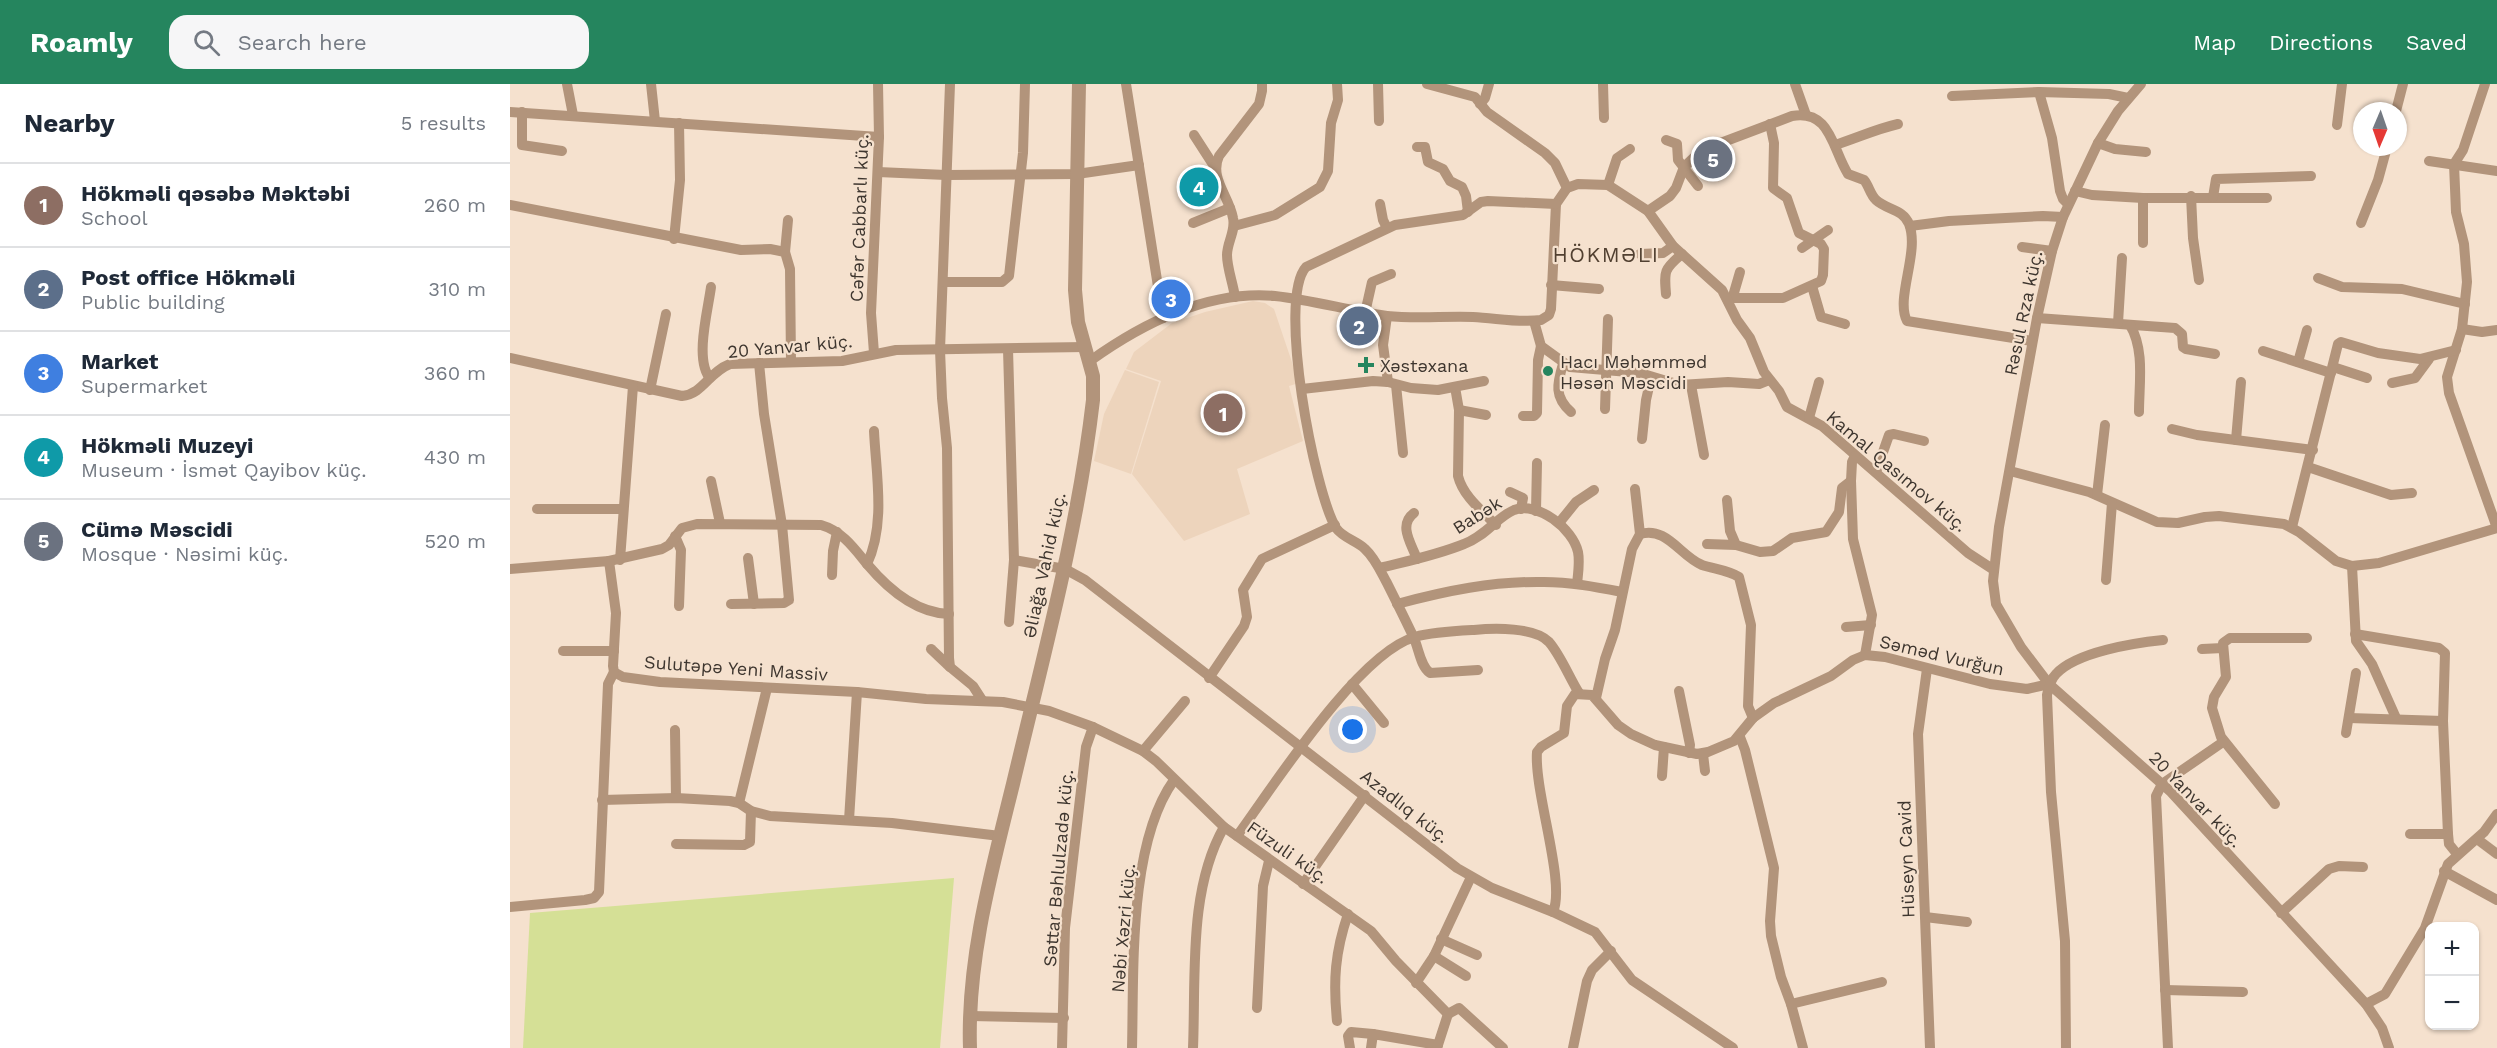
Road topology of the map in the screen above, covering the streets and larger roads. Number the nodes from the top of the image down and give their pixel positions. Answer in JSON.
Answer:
{"nodes":[{"id":1,"x":567,"y":84,"type":"edge"},
{"id":2,"x":651,"y":84,"type":"edge"},
{"id":3,"x":878,"y":84,"type":"edge"},
{"id":4,"x":950,"y":84,"type":"edge"},
{"id":5,"x":1026,"y":84,"type":"edge"},
{"id":6,"x":1078,"y":84,"type":"edge"},
{"id":7,"x":1126,"y":84,"type":"edge"},
{"id":8,"x":1262,"y":84,"type":"edge"},
{"id":9,"x":1337,"y":84,"type":"edge"},
{"id":10,"x":1378,"y":84,"type":"edge"},
{"id":11,"x":1489,"y":84,"type":"edge"},
{"id":12,"x":1603,"y":84,"type":"edge"},
{"id":13,"x":1795,"y":84,"type":"edge"},
{"id":14,"x":2141,"y":84,"type":"edge"},
{"id":15,"x":2335,"y":84,"type":"edge"},
{"id":16,"x":2342,"y":84,"type":"edge"},
{"id":17,"x":2403,"y":84,"type":"edge"},
{"id":18,"x":2485,"y":84,"type":"edge"},
{"id":19,"x":1430,"y":85,"type":"edge"},
{"id":20,"x":2039,"y":92,"type":"junction"},
{"id":21,"x":1952,"y":96,"type":"dead end"},
{"id":22,"x":2128,"y":98,"type":"junction"},
{"id":23,"x":2398,"y":102,"type":"edge"},
{"id":24,"x":1480,"y":104,"type":"junction"},
{"id":25,"x":510,"y":112,"type":"edge"},
{"id":26,"x":522,"y":112,"type":"junction"},
{"id":27,"x":573,"y":115,"type":"junction"},
{"id":28,"x":1806,"y":115,"type":"junction"},
{"id":29,"x":1604,"y":118,"type":"dead end"},
{"id":30,"x":654,"y":121,"type":"junction"},
{"id":31,"x":1379,"y":121,"type":"dead end"},
{"id":32,"x":679,"y":123,"type":"junction"},
{"id":33,"x":1770,"y":123,"type":"junction"},
{"id":34,"x":1898,"y":124,"type":"dead end"},
{"id":35,"x":2337,"y":125,"type":"dead end"},
{"id":36,"x":1194,"y":135,"type":"dead end"},
{"id":37,"x":879,"y":137,"type":"junction"},
{"id":38,"x":1665,"y":140,"type":"dead end"},
{"id":39,"x":2098,"y":143,"type":"junction"},
{"id":40,"x":1835,"y":145,"type":"junction"},
{"id":41,"x":1417,"y":147,"type":"dead end"},
{"id":42,"x":1630,"y":149,"type":"dead end"},
{"id":43,"x":562,"y":151,"type":"dead end"},
{"id":44,"x":2146,"y":152,"type":"dead end"},
{"id":45,"x":2385,"y":156,"type":"edge"},
{"id":46,"x":2428,"y":161,"type":"dead end"},
{"id":47,"x":2454,"y":164,"type":"junction"},
{"id":48,"x":1139,"y":165,"type":"junction"},
{"id":49,"x":1214,"y":166,"type":"junction"},
{"id":50,"x":1684,"y":167,"type":"junction"},
{"id":51,"x":2497,"y":171,"type":"edge"},
{"id":52,"x":878,"y":172,"type":"junction"},
{"id":53,"x":1077,"y":174,"type":"junction"},
{"id":54,"x":946,"y":175,"type":"junction"},
{"id":55,"x":1020,"y":175,"type":"junction"},
{"id":56,"x":2311,"y":176,"type":"dead end"},
{"id":57,"x":1608,"y":185,"type":"junction"},
{"id":58,"x":1698,"y":186,"type":"dead end"},
{"id":59,"x":1567,"y":188,"type":"junction"},
{"id":60,"x":2075,"y":191,"type":"junction"},
{"id":61,"x":2191,"y":196,"type":"junction"},
{"id":62,"x":2213,"y":197,"type":"junction"},
{"id":63,"x":2143,"y":198,"type":"junction"},
{"id":64,"x":2266,"y":198,"type":"dead end"},
{"id":65,"x":1380,"y":204,"type":"dead end"},
{"id":66,"x":1557,"y":204,"type":"junction"},
{"id":67,"x":2068,"y":204,"type":"junction"},
{"id":68,"x":510,"y":205,"type":"edge"},
{"id":69,"x":1230,"y":208,"type":"junction"},
{"id":70,"x":1648,"y":211,"type":"junction"},
{"id":71,"x":1468,"y":212,"type":"junction"},
{"id":72,"x":2063,"y":217,"type":"junction"},
{"id":73,"x":788,"y":220,"type":"dead end"},
{"id":74,"x":2361,"y":223,"type":"dead end"},
{"id":75,"x":1193,"y":224,"type":"dead end"},
{"id":76,"x":1234,"y":226,"type":"junction"},
{"id":77,"x":1910,"y":226,"type":"junction"},
{"id":78,"x":1387,"y":228,"type":"junction"},
{"id":79,"x":1828,"y":230,"type":"dead end"},
{"id":80,"x":674,"y":239,"type":"junction"},
{"id":81,"x":1812,"y":240,"type":"junction"},
{"id":82,"x":2144,"y":243,"type":"dead end"},
{"id":83,"x":1802,"y":248,"type":"dead end"},
{"id":84,"x":2022,"y":248,"type":"dead end"},
{"id":85,"x":1678,"y":250,"type":"junction"},
{"id":86,"x":2052,"y":250,"type":"junction"},
{"id":87,"x":785,"y":252,"type":"junction"},
{"id":88,"x":1640,"y":254,"type":"dead end"},
{"id":89,"x":2122,"y":258,"type":"dead end"},
{"id":90,"x":1740,"y":272,"type":"dead end"},
{"id":91,"x":1390,"y":274,"type":"dead end"},
{"id":92,"x":2318,"y":278,"type":"dead end"},
{"id":93,"x":2199,"y":280,"type":"dead end"},
{"id":94,"x":944,"y":282,"type":"junction"},
{"id":95,"x":1551,"y":285,"type":"junction"},
{"id":96,"x":1812,"y":286,"type":"junction"},
{"id":97,"x":711,"y":287,"type":"dead end"},
{"id":98,"x":1599,"y":289,"type":"dead end"},
{"id":99,"x":1666,"y":294,"type":"dead end"},
{"id":100,"x":1235,"y":297,"type":"junction"},
{"id":101,"x":1730,"y":297,"type":"junction"},
{"id":102,"x":1297,"y":300,"type":"junction"},
{"id":103,"x":2465,"y":304,"type":"junction"},
{"id":104,"x":1365,"y":312,"type":"junction"},
{"id":105,"x":666,"y":314,"type":"dead end"},
{"id":106,"x":1387,"y":316,"type":"junction"},
{"id":107,"x":1162,"y":318,"type":"junction"},
{"id":108,"x":2037,"y":318,"type":"junction"},
{"id":109,"x":1608,"y":319,"type":"dead end"},
{"id":110,"x":1534,"y":321,"type":"junction"},
{"id":111,"x":2118,"y":323,"type":"junction"},
{"id":112,"x":1845,"y":324,"type":"dead end"},
{"id":113,"x":2130,"y":325,"type":"junction"},
{"id":114,"x":2462,"y":329,"type":"junction"},
{"id":115,"x":2307,"y":330,"type":"dead end"},
{"id":116,"x":2497,"y":330,"type":"edge"},
{"id":117,"x":2032,"y":341,"type":"junction"},
{"id":118,"x":1541,"y":346,"type":"junction"},
{"id":119,"x":1086,"y":347,"type":"junction"},
{"id":120,"x":1008,"y":348,"type":"junction"},
{"id":121,"x":940,"y":350,"type":"junction"},
{"id":122,"x":2456,"y":350,"type":"junction"},
{"id":123,"x":2263,"y":351,"type":"dead end"},
{"id":124,"x":873,"y":353,"type":"junction"},
{"id":125,"x":2215,"y":354,"type":"dead end"},
{"id":126,"x":510,"y":358,"type":"edge"},
{"id":127,"x":2429,"y":359,"type":"junction"},
{"id":128,"x":1090,"y":361,"type":"junction"},
{"id":129,"x":791,"y":362,"type":"junction"},
{"id":130,"x":2298,"y":362,"type":"junction"},
{"id":131,"x":759,"y":363,"type":"junction"},
{"id":132,"x":1563,"y":364,"type":"junction"},
{"id":133,"x":2332,"y":370,"type":"junction"},
{"id":134,"x":1606,"y":371,"type":"junction"},
{"id":135,"x":709,"y":377,"type":"junction"},
{"id":136,"x":1651,"y":378,"type":"junction"},
{"id":137,"x":2367,"y":378,"type":"dead end"},
{"id":138,"x":1769,"y":380,"type":"junction"},
{"id":139,"x":1484,"y":381,"type":"dead end"},
{"id":140,"x":1819,"y":382,"type":"dead end"},
{"id":141,"x":2241,"y":382,"type":"dead end"},
{"id":142,"x":1392,"y":383,"type":"junction"},
{"id":143,"x":2392,"y":383,"type":"dead end"},
{"id":144,"x":1691,"y":385,"type":"junction"},
{"id":145,"x":633,"y":386,"type":"junction"},
{"id":146,"x":1455,"y":387,"type":"junction"},
{"id":147,"x":1302,"y":389,"type":"junction"},
{"id":148,"x":650,"y":390,"type":"junction"},
{"id":149,"x":1605,"y":409,"type":"dead end"},
{"id":150,"x":1459,"y":410,"type":"junction"},
{"id":151,"x":1571,"y":412,"type":"dead end"},
{"id":152,"x":2139,"y":412,"type":"dead end"},
{"id":153,"x":1486,"y":415,"type":"dead end"},
{"id":154,"x":1523,"y":416,"type":"dead end"},
{"id":155,"x":1809,"y":418,"type":"junction"},
{"id":156,"x":2105,"y":425,"type":"dead end"},
{"id":157,"x":2172,"y":429,"type":"dead end"},
{"id":158,"x":874,"y":431,"type":"dead end"},
{"id":159,"x":1642,"y":439,"type":"dead end"},
{"id":160,"x":2236,"y":440,"type":"junction"},
{"id":161,"x":1924,"y":441,"type":"dead end"},
{"id":162,"x":2313,"y":450,"type":"junction"},
{"id":163,"x":1403,"y":453,"type":"dead end"},
{"id":164,"x":1704,"y":455,"type":"dead end"},
{"id":165,"x":1855,"y":456,"type":"junction"},
{"id":166,"x":1537,"y":463,"type":"dead end"},
{"id":167,"x":2308,"y":467,"type":"junction"},
{"id":168,"x":2010,"y":471,"type":"junction"},
{"id":169,"x":1876,"y":472,"type":"junction"},
{"id":170,"x":711,"y":481,"type":"dead end"},
{"id":171,"x":1594,"y":489,"type":"dead end"},
{"id":172,"x":1635,"y":489,"type":"dead end"},
{"id":173,"x":1510,"y":492,"type":"dead end"},
{"id":174,"x":2412,"y":494,"type":"dead end"},
{"id":175,"x":2097,"y":495,"type":"junction"},
{"id":176,"x":1727,"y":500,"type":"dead end"},
{"id":177,"x":2112,"y":502,"type":"junction"},
{"id":178,"x":537,"y":509,"type":"dead end"},
{"id":179,"x":623,"y":509,"type":"junction"},
{"id":180,"x":1521,"y":509,"type":"junction"},
{"id":181,"x":1536,"y":511,"type":"junction"},
{"id":182,"x":1845,"y":512,"type":"junction"},
{"id":183,"x":1414,"y":513,"type":"dead end"},
{"id":184,"x":720,"y":523,"type":"junction"},
{"id":185,"x":1559,"y":523,"type":"junction"},
{"id":186,"x":782,"y":525,"type":"junction"},
{"id":187,"x":1335,"y":525,"type":"junction"},
{"id":188,"x":1496,"y":525,"type":"junction"},
{"id":189,"x":2292,"y":527,"type":"junction"},
{"id":190,"x":2497,"y":528,"type":"edge"},
{"id":191,"x":837,"y":532,"type":"junction"},
{"id":192,"x":1640,"y":534,"type":"junction"},
{"id":193,"x":675,"y":536,"type":"junction"},
{"id":194,"x":1707,"y":544,"type":"dead end"},
{"id":195,"x":1736,"y":545,"type":"junction"},
{"id":196,"x":748,"y":558,"type":"dead end"},
{"id":197,"x":1417,"y":559,"type":"junction"},
{"id":198,"x":614,"y":560,"type":"junction"},
{"id":199,"x":1014,"y":560,"type":"junction"},
{"id":200,"x":867,"y":564,"type":"junction"},
{"id":201,"x":2352,"y":566,"type":"junction"},
{"id":202,"x":1380,"y":568,"type":"junction"},
{"id":203,"x":1065,"y":569,"type":"junction"},
{"id":204,"x":510,"y":570,"type":"edge"},
{"id":205,"x":1994,"y":570,"type":"junction"},
{"id":206,"x":832,"y":575,"type":"dead end"},
{"id":207,"x":2106,"y":580,"type":"dead end"},
{"id":208,"x":1577,"y":584,"type":"junction"},
{"id":209,"x":1622,"y":592,"type":"junction"},
{"id":210,"x":731,"y":604,"type":"dead end"},
{"id":211,"x":754,"y":604,"type":"junction"},
{"id":212,"x":1397,"y":604,"type":"junction"},
{"id":213,"x":679,"y":606,"type":"dead end"},
{"id":214,"x":949,"y":614,"type":"junction"},
{"id":215,"x":1009,"y":622,"type":"dead end"},
{"id":216,"x":1872,"y":625,"type":"junction"},
{"id":217,"x":1846,"y":627,"type":"dead end"},
{"id":218,"x":2355,"y":634,"type":"junction"},
{"id":219,"x":1414,"y":638,"type":"junction"},
{"id":220,"x":2307,"y":638,"type":"dead end"},
{"id":221,"x":2163,"y":640,"type":"dead end"},
{"id":222,"x":2223,"y":648,"type":"junction"},
{"id":223,"x":931,"y":649,"type":"dead end"},
{"id":224,"x":2202,"y":649,"type":"dead end"},
{"id":225,"x":563,"y":651,"type":"dead end"},
{"id":226,"x":614,"y":651,"type":"junction"},
{"id":227,"x":1865,"y":655,"type":"junction"},
{"id":228,"x":950,"y":667,"type":"junction"},
{"id":229,"x":1927,"y":669,"type":"junction"},
{"id":230,"x":1478,"y":670,"type":"dead end"},
{"id":231,"x":614,"y":672,"type":"junction"},
{"id":232,"x":2356,"y":673,"type":"dead end"},
{"id":233,"x":1209,"y":678,"type":"junction"},
{"id":234,"x":1352,"y":684,"type":"junction"},
{"id":235,"x":2049,"y":684,"type":"junction"},
{"id":236,"x":767,"y":688,"type":"junction"},
{"id":237,"x":1679,"y":691,"type":"dead end"},
{"id":238,"x":857,"y":692,"type":"junction"},
{"id":239,"x":1578,"y":693,"type":"junction"},
{"id":240,"x":1596,"y":698,"type":"junction"},
{"id":241,"x":982,"y":700,"type":"junction"},
{"id":242,"x":1185,"y":701,"type":"dead end"},
{"id":243,"x":1031,"y":707,"type":"junction"},
{"id":244,"x":1754,"y":718,"type":"junction"},
{"id":245,"x":2349,"y":718,"type":"junction"},
{"id":246,"x":2397,"y":718,"type":"junction"},
{"id":247,"x":2443,"y":721,"type":"junction"},
{"id":248,"x":1384,"y":723,"type":"dead end"},
{"id":249,"x":1093,"y":727,"type":"junction"},
{"id":250,"x":675,"y":730,"type":"dead end"},
{"id":251,"x":2346,"y":732,"type":"dead end"},
{"id":252,"x":1740,"y":737,"type":"junction"},
{"id":253,"x":2223,"y":742,"type":"junction"},
{"id":254,"x":1302,"y":746,"type":"junction"},
{"id":255,"x":1664,"y":747,"type":"junction"},
{"id":256,"x":1143,"y":751,"type":"junction"},
{"id":257,"x":1689,"y":753,"type":"junction"},
{"id":258,"x":1703,"y":754,"type":"junction"},
{"id":259,"x":1705,"y":771,"type":"dead end"},
{"id":260,"x":1662,"y":776,"type":"dead end"},
{"id":261,"x":1174,"y":780,"type":"junction"},
{"id":262,"x":2162,"y":784,"type":"junction"},
{"id":263,"x":1365,"y":795,"type":"junction"},
{"id":264,"x":676,"y":798,"type":"junction"},
{"id":265,"x":602,"y":800,"type":"junction"},
{"id":266,"x":739,"y":802,"type":"junction"},
{"id":267,"x":2275,"y":804,"type":"dead end"},
{"id":268,"x":751,"y":811,"type":"junction"},
{"id":269,"x":2497,"y":813,"type":"edge"},
{"id":270,"x":849,"y":820,"type":"junction"},
{"id":271,"x":1224,"y":827,"type":"junction"},
{"id":272,"x":2410,"y":834,"type":"dead end"},
{"id":273,"x":2448,"y":834,"type":"junction"},
{"id":274,"x":1000,"y":836,"type":"junction"},
{"id":275,"x":1237,"y":836,"type":"junction"},
{"id":276,"x":2476,"y":839,"type":"junction"},
{"id":277,"x":676,"y":844,"type":"dead end"},
{"id":278,"x":2457,"y":854,"type":"junction"},
{"id":279,"x":2497,"y":854,"type":"edge"},
{"id":280,"x":1269,"y":861,"type":"junction"},
{"id":281,"x":2363,"y":867,"type":"dead end"},
{"id":282,"x":2444,"y":871,"type":"junction"},
{"id":283,"x":1471,"y":878,"type":"junction"},
{"id":284,"x":1303,"y":884,"type":"junction"},
{"id":285,"x":2497,"y":900,"type":"edge"},
{"id":286,"x":510,"y":907,"type":"edge"},
{"id":287,"x":1553,"y":912,"type":"junction"},
{"id":288,"x":2281,"y":913,"type":"junction"},
{"id":289,"x":1348,"y":914,"type":"junction"},
{"id":290,"x":1925,"y":917,"type":"junction"},
{"id":291,"x":1967,"y":922,"type":"dead end"},
{"id":292,"x":1442,"y":939,"type":"junction"},
{"id":293,"x":1611,"y":951,"type":"junction"},
{"id":294,"x":1477,"y":955,"type":"dead end"},
{"id":295,"x":1434,"y":956,"type":"junction"},
{"id":296,"x":1466,"y":976,"type":"dead end"},
{"id":297,"x":1882,"y":982,"type":"dead end"},
{"id":298,"x":1416,"y":983,"type":"junction"},
{"id":299,"x":2165,"y":990,"type":"junction"},
{"id":300,"x":2242,"y":992,"type":"dead end"},
{"id":301,"x":1791,"y":1004,"type":"junction"},
{"id":302,"x":2366,"y":1004,"type":"junction"},
{"id":303,"x":1257,"y":1008,"type":"dead end"},
{"id":304,"x":1448,"y":1014,"type":"junction"},
{"id":305,"x":970,"y":1016,"type":"junction"},
{"id":306,"x":1064,"y":1018,"type":"junction"},
{"id":307,"x":1337,"y":1021,"type":"dead end"},
{"id":308,"x":1373,"y":1034,"type":"junction"},
{"id":309,"x":1438,"y":1047,"type":"edge"},
{"id":310,"x":970,"y":1048,"type":"edge"},
{"id":311,"x":1062,"y":1048,"type":"edge"},
{"id":312,"x":1132,"y":1048,"type":"edge"},
{"id":313,"x":1193,"y":1048,"type":"edge"},
{"id":314,"x":1350,"y":1048,"type":"edge"},
{"id":315,"x":1371,"y":1048,"type":"edge"},
{"id":316,"x":1503,"y":1048,"type":"edge"},
{"id":317,"x":1573,"y":1048,"type":"edge"},
{"id":318,"x":1733,"y":1048,"type":"edge"},
{"id":319,"x":1803,"y":1048,"type":"edge"},
{"id":320,"x":1930,"y":1048,"type":"edge"},
{"id":321,"x":2067,"y":1048,"type":"edge"},
{"id":322,"x":2168,"y":1048,"type":"edge"},
{"id":323,"x":2389,"y":1048,"type":"edge"}],
"edges":[{"from":1,"to":27,"type":"street"},
{"from":2,"to":30,"type":"street"},
{"from":3,"to":37,"type":"street","name":"Cəfər Cabbarlı küç."},
{"from":4,"to":54,"type":"street"},
{"from":5,"to":55,"type":"street"},
{"from":6,"to":53,"type":"street","name":"Əliağa Vahid küç."},
{"from":7,"to":48,"type":"street"},
{"from":8,"to":49,"type":"street"},
{"from":9,"to":76,"type":"street"},
{"from":10,"to":31,"type":"street"},
{"from":11,"to":24,"type":"street"},
{"from":12,"to":29,"type":"street"},
{"from":13,"to":28,"type":"street"},
{"from":14,"to":22,"type":"street","name":"Rəsul Rza küç."},
{"from":15,"to":16,"type":"street"},
{"from":16,"to":35,"type":"street"},
{"from":17,"to":23,"type":"street"},
{"from":18,"to":47,"type":"street"},
{"from":19,"to":24,"type":"street"},
{"from":20,"to":21,"type":"street"},
{"from":20,"to":22,"type":"street"},
{"from":20,"to":67,"type":"street"},
{"from":22,"to":39,"type":"street","name":"Rəsul Rza küç."},
{"from":24,"to":59,"type":"street"},
{"from":25,"to":26,"type":"street"},
{"from":26,"to":27,"type":"street"},
{"from":26,"to":43,"type":"street"},
{"from":27,"to":30,"type":"street"},
{"from":28,"to":33,"type":"street"},
{"from":28,"to":40,"type":"street"},
{"from":30,"to":32,"type":"street"},
{"from":32,"to":37,"type":"street"},
{"from":32,"to":80,"type":"street"},
{"from":33,"to":50,"type":"street"},
{"from":33,"to":81,"type":"street"},
{"from":34,"to":40,"type":"street"},
{"from":36,"to":49,"type":"street"},
{"from":37,"to":52,"type":"street","name":"Cəfər Cabbarlı küç."},
{"from":38,"to":50,"type":"street"},
{"from":39,"to":44,"type":"street"},
{"from":39,"to":60,"type":"street","name":"Rəsul Rza küç."},
{"from":40,"to":77,"type":"street"},
{"from":41,"to":71,"type":"street"},
{"from":42,"to":57,"type":"street"},
{"from":45,"to":74,"type":"street"},
{"from":46,"to":47,"type":"street"},
{"from":47,"to":51,"type":"street"},
{"from":47,"to":103,"type":"street"},
{"from":48,"to":53,"type":"street"},
{"from":48,"to":107,"type":"street"},
{"from":49,"to":69,"type":"street"},
{"from":50,"to":58,"type":"street"},
{"from":50,"to":70,"type":"street"},
{"from":52,"to":54,"type":"street"},
{"from":52,"to":124,"type":"street","name":"Cəfər Cabbarlı küç."},
{"from":53,"to":55,"type":"street"},
{"from":53,"to":119,"type":"street","name":"Əliağa Vahid küç."},
{"from":54,"to":55,"type":"street"},
{"from":54,"to":94,"type":"street"},
{"from":55,"to":94,"type":"street"},
{"from":56,"to":62,"type":"street"},
{"from":57,"to":59,"type":"street"},
{"from":57,"to":70,"type":"street","name":"Kamal Qasımov küç."},
{"from":59,"to":66,"type":"street"},
{"from":60,"to":63,"type":"street"},
{"from":60,"to":67,"type":"street","name":"Rəsul Rza küç."},
{"from":61,"to":62,"type":"street"},
{"from":61,"to":63,"type":"street"},
{"from":61,"to":93,"type":"street"},
{"from":62,"to":64,"type":"street"},
{"from":63,"to":82,"type":"street"},
{"from":65,"to":78,"type":"street"},
{"from":66,"to":71,"type":"street"},
{"from":66,"to":95,"type":"street"},
{"from":67,"to":72,"type":"street","name":"Rəsul Rza küç."},
{"from":68,"to":80,"type":"street"},
{"from":69,"to":75,"type":"street"},
{"from":69,"to":76,"type":"street"},
{"from":70,"to":85,"type":"street","name":"Kamal Qasımov küç."},
{"from":71,"to":78,"type":"street"},
{"from":72,"to":77,"type":"street"},
{"from":72,"to":86,"type":"street","name":"Rəsul Rza küç."},
{"from":73,"to":87,"type":"street"},
{"from":76,"to":100,"type":"street"},
{"from":77,"to":117,"type":"street"},
{"from":78,"to":102,"type":"street"},
{"from":79,"to":81,"type":"street"},
{"from":80,"to":87,"type":"street"},
{"from":81,"to":83,"type":"street"},
{"from":81,"to":96,"type":"street"},
{"from":84,"to":86,"type":"street"},
{"from":85,"to":88,"type":"street"},
{"from":85,"to":99,"type":"street"},
{"from":85,"to":101,"type":"street","name":"Kamal Qasımov küç."},
{"from":86,"to":108,"type":"street","name":"Rəsul Rza küç."},
{"from":87,"to":129,"type":"street"},
{"from":89,"to":111,"type":"street"},
{"from":90,"to":101,"type":"street"},
{"from":91,"to":104,"type":"street"},
{"from":92,"to":103,"type":"street"},
{"from":94,"to":121,"type":"street"},
{"from":95,"to":98,"type":"street"},
{"from":95,"to":110,"type":"street"},
{"from":96,"to":101,"type":"street"},
{"from":96,"to":112,"type":"street"},
{"from":97,"to":135,"type":"street"},
{"from":100,"to":102,"type":"street"},
{"from":100,"to":107,"type":"street"},
{"from":101,"to":138,"type":"street","name":"Kamal Qasımov küç."},
{"from":102,"to":104,"type":"street"},
{"from":102,"to":147,"type":"street"},
{"from":103,"to":114,"type":"street"},
{"from":104,"to":106,"type":"street"},
{"from":105,"to":148,"type":"street"},
{"from":106,"to":110,"type":"street"},
{"from":106,"to":142,"type":"street"},
{"from":107,"to":128,"type":"street"},
{"from":108,"to":111,"type":"street"},
{"from":108,"to":117,"type":"street","name":"Rəsul Rza küç."},
{"from":109,"to":134,"type":"street"},
{"from":110,"to":118,"type":"street"},
{"from":111,"to":113,"type":"street"},
{"from":113,"to":125,"type":"street"},
{"from":113,"to":152,"type":"street"},
{"from":114,"to":116,"type":"street"},
{"from":114,"to":122,"type":"street"},
{"from":115,"to":130,"type":"street"},
{"from":117,"to":168,"type":"street","name":"Rəsul Rza küç."},
{"from":118,"to":132,"type":"street"},
{"from":118,"to":154,"type":"street"},
{"from":119,"to":120,"type":"street","name":"20 Yanvar küç."},
{"from":119,"to":128,"type":"street","name":"Əliağa Vahid küç."},
{"from":120,"to":121,"type":"street","name":"20 Yanvar küç."},
{"from":120,"to":199,"type":"street"},
{"from":121,"to":124,"type":"street","name":"20 Yanvar küç."},
{"from":121,"to":214,"type":"street"},
{"from":122,"to":127,"type":"street"},
{"from":122,"to":190,"type":"street"},
{"from":123,"to":130,"type":"street"},
{"from":124,"to":129,"type":"street","name":"20 Yanvar küç."},
{"from":126,"to":145,"type":"street","name":"20 Yanvar küç."},
{"from":127,"to":133,"type":"street"},
{"from":127,"to":143,"type":"street"},
{"from":128,"to":203,"type":"street","name":"Əliağa Vahid küç."},
{"from":129,"to":131,"type":"street","name":"20 Yanvar küç."},
{"from":130,"to":133,"type":"street"},
{"from":131,"to":135,"type":"street","name":"20 Yanvar küç."},
{"from":131,"to":186,"type":"street"},
{"from":132,"to":134,"type":"street"},
{"from":132,"to":151,"type":"street"},
{"from":133,"to":137,"type":"street"},
{"from":133,"to":162,"type":"street"},
{"from":134,"to":136,"type":"street"},
{"from":134,"to":149,"type":"street"},
{"from":135,"to":148,"type":"street","name":"20 Yanvar küç."},
{"from":136,"to":144,"type":"street"},
{"from":136,"to":159,"type":"street"},
{"from":138,"to":144,"type":"street"},
{"from":138,"to":155,"type":"street","name":"Kamal Qasımov küç."},
{"from":139,"to":146,"type":"street"},
{"from":140,"to":155,"type":"street"},
{"from":141,"to":160,"type":"street"},
{"from":142,"to":146,"type":"street"},
{"from":142,"to":147,"type":"street"},
{"from":142,"to":163,"type":"street"},
{"from":144,"to":164,"type":"street"},
{"from":145,"to":148,"type":"street","name":"20 Yanvar küç."},
{"from":145,"to":179,"type":"street"},
{"from":146,"to":150,"type":"street"},
{"from":147,"to":187,"type":"street"},
{"from":150,"to":153,"type":"street"},
{"from":150,"to":188,"type":"street"},
{"from":155,"to":165,"type":"street","name":"Kamal Qasımov küç."},
{"from":156,"to":175,"type":"street"},
{"from":157,"to":160,"type":"street"},
{"from":158,"to":200,"type":"street"},
{"from":160,"to":162,"type":"street"},
{"from":161,"to":169,"type":"street"},
{"from":162,"to":167,"type":"street"},
{"from":165,"to":169,"type":"street","name":"Kamal Qasımov küç."},
{"from":165,"to":182,"type":"street"},
{"from":166,"to":181,"type":"street"},
{"from":167,"to":174,"type":"street"},
{"from":167,"to":189,"type":"street"},
{"from":168,"to":175,"type":"street"},
{"from":168,"to":205,"type":"street","name":"Rəsul Rza küç."},
{"from":169,"to":205,"type":"street","name":"Kamal Qasımov küç."},
{"from":170,"to":184,"type":"street"},
{"from":171,"to":185,"type":"street"},
{"from":172,"to":192,"type":"street"},
{"from":173,"to":180,"type":"street"},
{"from":175,"to":177,"type":"street"},
{"from":176,"to":195,"type":"street"},
{"from":177,"to":189,"type":"street"},
{"from":177,"to":207,"type":"street"},
{"from":178,"to":179,"type":"street"},
{"from":179,"to":198,"type":"street"},
{"from":180,"to":181,"type":"street","name":"Babək"},
{"from":180,"to":188,"type":"street","name":"Babək"},
{"from":181,"to":185,"type":"street","name":"Babək"},
{"from":182,"to":195,"type":"street"},
{"from":182,"to":216,"type":"street"},
{"from":183,"to":197,"type":"street"},
{"from":184,"to":186,"type":"street"},
{"from":184,"to":193,"type":"street"},
{"from":185,"to":208,"type":"street","name":"Babək"},
{"from":186,"to":191,"type":"street"},
{"from":186,"to":211,"type":"street"},
{"from":187,"to":202,"type":"street"},
{"from":187,"to":233,"type":"street"},
{"from":188,"to":197,"type":"street","name":"Babək"},
{"from":189,"to":201,"type":"street"},
{"from":190,"to":201,"type":"street"},
{"from":191,"to":200,"type":"street"},
{"from":191,"to":206,"type":"street"},
{"from":192,"to":209,"type":"street"},
{"from":192,"to":244,"type":"street"},
{"from":193,"to":198,"type":"street"},
{"from":193,"to":213,"type":"street"},
{"from":194,"to":195,"type":"street"},
{"from":196,"to":211,"type":"street"},
{"from":197,"to":202,"type":"street","name":"Babək"},
{"from":198,"to":204,"type":"street"},
{"from":198,"to":226,"type":"street"},
{"from":199,"to":203,"type":"street"},
{"from":199,"to":215,"type":"street"},
{"from":200,"to":214,"type":"street"},
{"from":201,"to":218,"type":"street"},
{"from":202,"to":212,"type":"street"},
{"from":203,"to":233,"type":"street","name":"Azadlıq küç."},
{"from":203,"to":243,"type":"street","name":"Əliağa Vahid küç."},
{"from":205,"to":235,"type":"street","name":"20 Yanvar küç."},
{"from":208,"to":209,"type":"street"},
{"from":208,"to":212,"type":"street"},
{"from":209,"to":240,"type":"street"},
{"from":210,"to":211,"type":"street"},
{"from":212,"to":219,"type":"street"},
{"from":214,"to":228,"type":"street"},
{"from":216,"to":217,"type":"street"},
{"from":216,"to":227,"type":"street"},
{"from":218,"to":246,"type":"street"},
{"from":218,"to":247,"type":"street"},
{"from":219,"to":230,"type":"street"},
{"from":219,"to":234,"type":"street"},
{"from":219,"to":239,"type":"street"},
{"from":220,"to":222,"type":"street"},
{"from":221,"to":235,"type":"street"},
{"from":222,"to":224,"type":"street"},
{"from":222,"to":253,"type":"street"},
{"from":223,"to":228,"type":"street"},
{"from":225,"to":226,"type":"street"},
{"from":226,"to":231,"type":"street"},
{"from":227,"to":229,"type":"street","name":"Səməd Vurğun"},
{"from":227,"to":244,"type":"street","name":"Səməd Vurğun"},
{"from":228,"to":241,"type":"street"},
{"from":229,"to":235,"type":"street","name":"Səməd Vurğun"},
{"from":229,"to":290,"type":"street","name":"Hüseyn Cavid"},
{"from":231,"to":236,"type":"street","name":"Sulutəpə Yeni Massiv"},
{"from":231,"to":265,"type":"street"},
{"from":232,"to":245,"type":"street"},
{"from":233,"to":254,"type":"street","name":"Azadlıq küç."},
{"from":234,"to":248,"type":"street"},
{"from":234,"to":254,"type":"street"},
{"from":235,"to":262,"type":"street","name":"20 Yanvar küç."},
{"from":235,"to":321,"type":"street"},
{"from":236,"to":238,"type":"street","name":"Sulutəpə Yeni Massiv"},
{"from":236,"to":266,"type":"street"},
{"from":237,"to":257,"type":"street"},
{"from":238,"to":241,"type":"street","name":"Sulutəpə Yeni Massiv"},
{"from":238,"to":270,"type":"street"},
{"from":239,"to":240,"type":"street"},
{"from":239,"to":287,"type":"street"},
{"from":240,"to":255,"type":"street","name":"Səməd Vurğun"},
{"from":241,"to":243,"type":"street","name":"Sulutəpə Yeni Massiv"},
{"from":242,"to":256,"type":"street"},
{"from":243,"to":249,"type":"street","name":"Füzuli küç."},
{"from":243,"to":274,"type":"street","name":"Əliağa Vahid küç."},
{"from":244,"to":252,"type":"street","name":"Səməd Vurğun"},
{"from":245,"to":246,"type":"street"},
{"from":245,"to":251,"type":"street"},
{"from":246,"to":247,"type":"street"},
{"from":247,"to":273,"type":"street"},
{"from":249,"to":256,"type":"street","name":"Füzuli küç."},
{"from":249,"to":306,"type":"street","name":"Səttar Bəhlulzadə küç."},
{"from":250,"to":264,"type":"street"},
{"from":252,"to":258,"type":"street","name":"Səməd Vurğun"},
{"from":252,"to":301,"type":"street"},
{"from":253,"to":262,"type":"street"},
{"from":253,"to":267,"type":"street"},
{"from":254,"to":263,"type":"street","name":"Azadlıq küç."},
{"from":254,"to":275,"type":"street"},
{"from":255,"to":257,"type":"street","name":"Səməd Vurğun"},
{"from":255,"to":260,"type":"street"},
{"from":256,"to":261,"type":"street","name":"Füzuli küç."},
{"from":257,"to":258,"type":"street","name":"Səməd Vurğun"},
{"from":258,"to":259,"type":"street"},
{"from":261,"to":271,"type":"street","name":"Füzuli küç."},
{"from":261,"to":312,"type":"street","name":"Nəbi Xəzri küç."},
{"from":262,"to":288,"type":"street","name":"20 Yanvar küç."},
{"from":262,"to":299,"type":"street"},
{"from":263,"to":283,"type":"street","name":"Azadlıq küç."},
{"from":263,"to":284,"type":"street"},
{"from":264,"to":265,"type":"street"},
{"from":264,"to":266,"type":"street"},
{"from":265,"to":286,"type":"street"},
{"from":266,"to":268,"type":"street"},
{"from":268,"to":270,"type":"street"},
{"from":268,"to":277,"type":"street"},
{"from":269,"to":276,"type":"street"},
{"from":270,"to":274,"type":"street"},
{"from":271,"to":275,"type":"street","name":"Füzuli küç."},
{"from":271,"to":313,"type":"street"},
{"from":272,"to":273,"type":"street"},
{"from":273,"to":278,"type":"street"},
{"from":274,"to":305,"type":"street","name":"Əliağa Vahid küç."},
{"from":275,"to":280,"type":"street","name":"Füzuli küç."},
{"from":276,"to":278,"type":"street"},
{"from":276,"to":279,"type":"street"},
{"from":278,"to":282,"type":"street"},
{"from":280,"to":284,"type":"street","name":"Füzuli küç."},
{"from":280,"to":303,"type":"street"},
{"from":281,"to":288,"type":"street"},
{"from":282,"to":285,"type":"street"},
{"from":282,"to":302,"type":"street"},
{"from":283,"to":287,"type":"street","name":"Azadlıq küç."},
{"from":283,"to":292,"type":"street"},
{"from":284,"to":289,"type":"street","name":"Füzuli küç."},
{"from":287,"to":293,"type":"street","name":"Azadlıq küç."},
{"from":288,"to":302,"type":"street","name":"20 Yanvar küç."},
{"from":289,"to":298,"type":"street","name":"Füzuli küç."},
{"from":289,"to":307,"type":"street"},
{"from":290,"to":291,"type":"street"},
{"from":290,"to":320,"type":"street","name":"Hüseyn Cavid"},
{"from":292,"to":294,"type":"street"},
{"from":292,"to":295,"type":"street"},
{"from":293,"to":317,"type":"street"},
{"from":293,"to":318,"type":"street","name":"Azadlıq küç."},
{"from":295,"to":296,"type":"street"},
{"from":295,"to":298,"type":"street"},
{"from":297,"to":301,"type":"street"},
{"from":298,"to":304,"type":"street","name":"Füzuli küç."},
{"from":299,"to":300,"type":"street"},
{"from":299,"to":322,"type":"street"},
{"from":301,"to":319,"type":"street"},
{"from":302,"to":323,"type":"street","name":"20 Yanvar küç."},
{"from":304,"to":309,"type":"street"},
{"from":304,"to":316,"type":"street","name":"Füzuli küç."},
{"from":305,"to":306,"type":"street"},
{"from":305,"to":310,"type":"street","name":"Əliağa Vahid küç."},
{"from":306,"to":311,"type":"street","name":"Səttar Bəhlulzadə küç."},
{"from":308,"to":309,"type":"street"},
{"from":308,"to":314,"type":"street"},
{"from":308,"to":315,"type":"street"}]}
